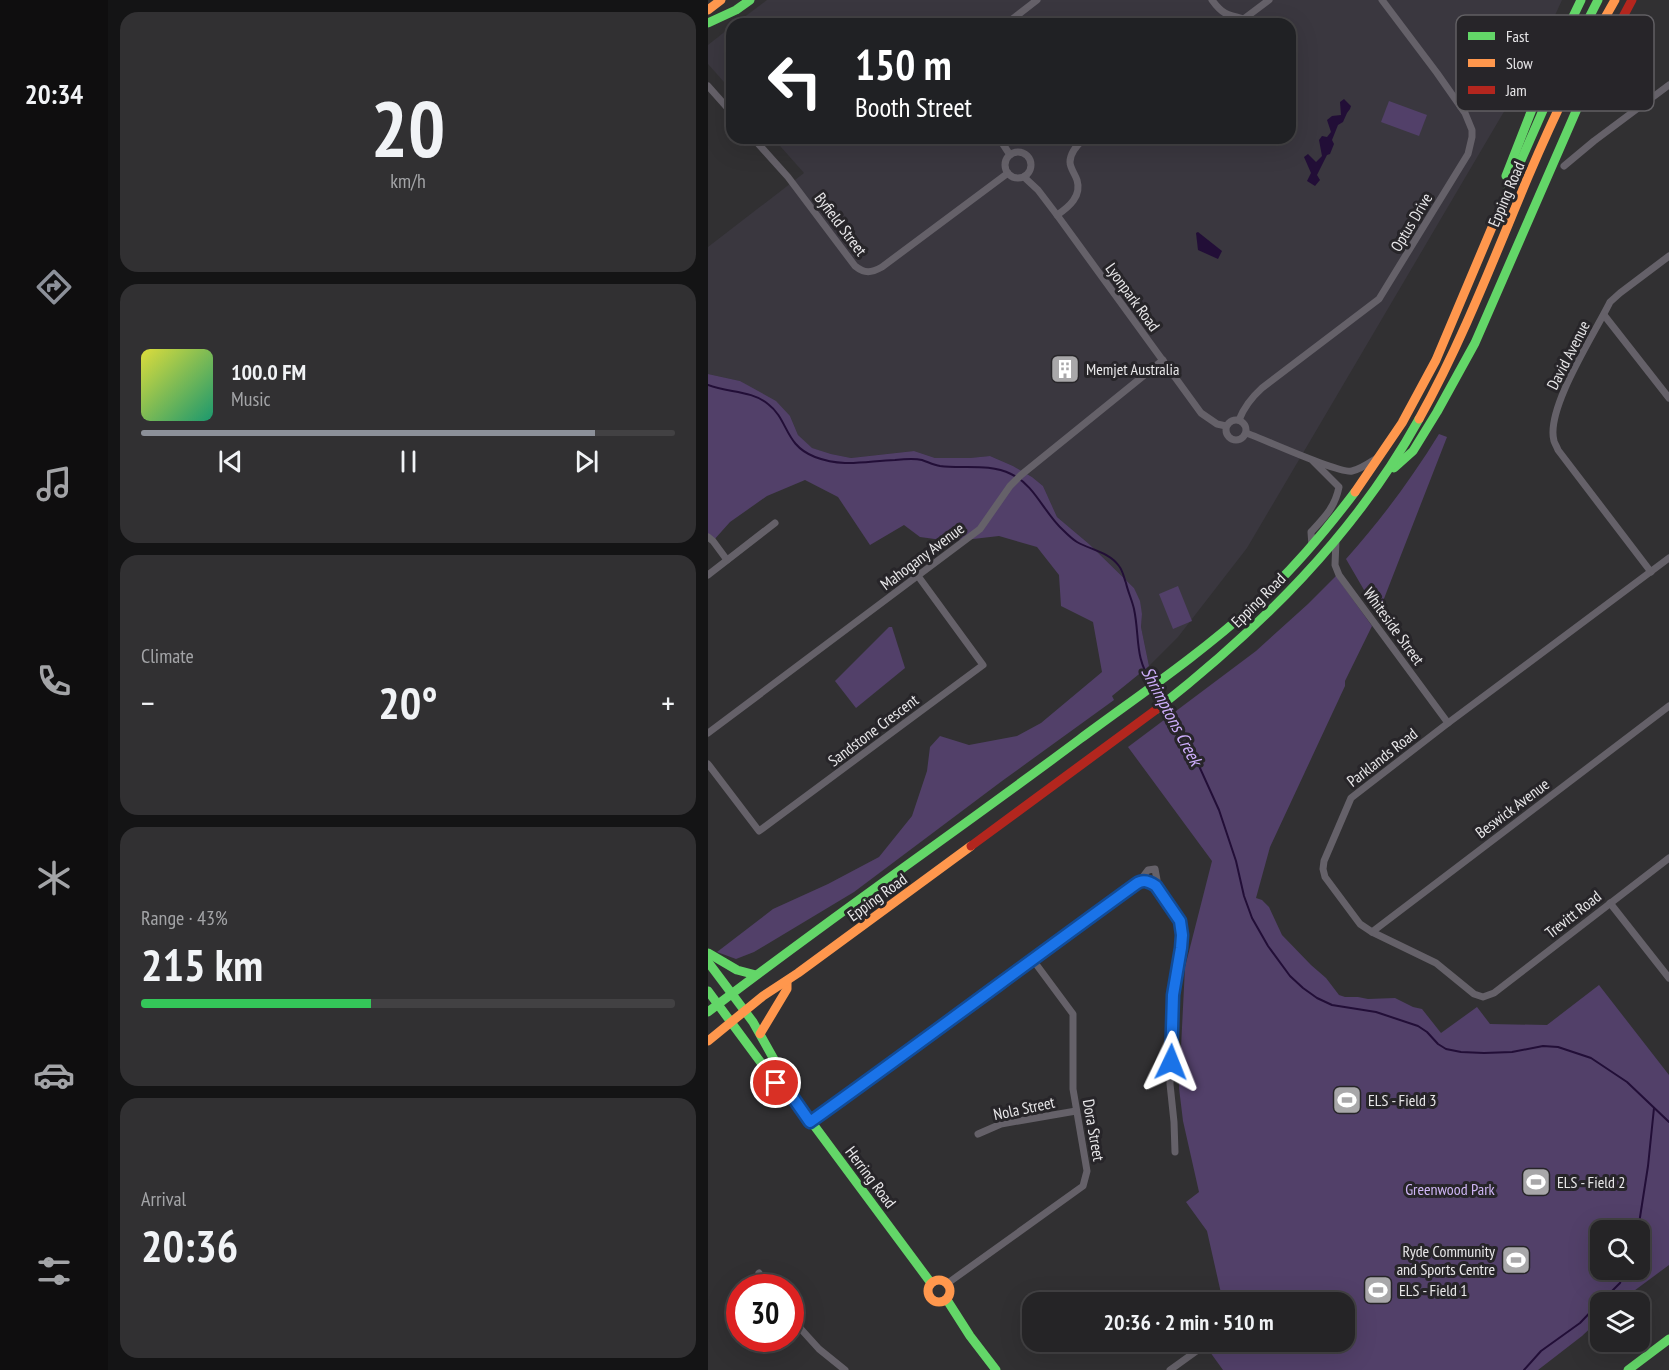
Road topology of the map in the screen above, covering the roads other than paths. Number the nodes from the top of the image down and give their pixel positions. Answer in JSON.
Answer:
{"nodes":[{"id":1,"x":721,"y":0,"type":"edge"},
{"id":2,"x":750,"y":0,"type":"edge"},
{"id":3,"x":1037,"y":0,"type":"edge"},
{"id":4,"x":1212,"y":0,"type":"edge"},
{"id":5,"x":1269,"y":0,"type":"edge"},
{"id":6,"x":1382,"y":0,"type":"edge"},
{"id":7,"x":1581,"y":0,"type":"edge"},
{"id":8,"x":1598,"y":0,"type":"edge"},
{"id":9,"x":1615,"y":0,"type":"edge"},
{"id":10,"x":1632,"y":0,"type":"edge"},
{"id":11,"x":708,"y":10,"type":"edge"},
{"id":12,"x":1573,"y":15,"type":"edge"},
{"id":13,"x":1590,"y":15,"type":"edge"},
{"id":14,"x":1606,"y":15,"type":"edge"},
{"id":15,"x":1624,"y":15,"type":"edge"},
{"id":16,"x":1014,"y":18,"type":"edge"},
{"id":17,"x":1241,"y":18,"type":"edge"},
{"id":18,"x":1245,"y":18,"type":"edge"},
{"id":19,"x":708,"y":23,"type":"edge"},
{"id":20,"x":1669,"y":85,"type":"edge"},
{"id":21,"x":708,"y":86,"type":"edge"},
{"id":22,"x":1654,"y":96,"type":"edge"},
{"id":23,"x":1456,"y":100,"type":"edge"},
{"id":24,"x":726,"y":106,"type":"edge"},
{"id":25,"x":1464,"y":111,"type":"edge"},
{"id":26,"x":1531,"y":111,"type":"edge"},
{"id":27,"x":1543,"y":111,"type":"edge"},
{"id":28,"x":1559,"y":111,"type":"edge"},
{"id":29,"x":1576,"y":111,"type":"edge"},
{"id":30,"x":1634,"y":111,"type":"edge"},
{"id":31,"x":758,"y":144,"type":"edge"},
{"id":32,"x":1003,"y":144,"type":"edge"},
{"id":33,"x":1080,"y":144,"type":"edge"},
{"id":34,"x":1010,"y":155,"type":"junction"},
{"id":35,"x":1564,"y":166,"type":"dead end"},
{"id":36,"x":1008,"y":173,"type":"junction"},
{"id":37,"x":1024,"y":177,"type":"junction"},
{"id":38,"x":1058,"y":215,"type":"junction"},
{"id":39,"x":1483,"y":249,"type":"junction"},
{"id":40,"x":1669,"y":256,"type":"edge"},
{"id":41,"x":1604,"y":315,"type":"junction"},
{"id":42,"x":1163,"y":360,"type":"junction"},
{"id":43,"x":1669,"y":398,"type":"edge"},
{"id":44,"x":1239,"y":420,"type":"junction"},
{"id":45,"x":1226,"y":426,"type":"junction"},
{"id":46,"x":1246,"y":433,"type":"junction"},
{"id":47,"x":1382,"y":455,"type":"junction"},
{"id":48,"x":1311,"y":459,"type":"junction"},
{"id":49,"x":1383,"y":478,"type":"junction"},
{"id":50,"x":775,"y":523,"type":"dead end"},
{"id":51,"x":708,"y":537,"type":"edge"},
{"id":52,"x":1336,"y":539,"type":"junction"},
{"id":53,"x":1312,"y":546,"type":"junction"},
{"id":54,"x":1669,"y":558,"type":"edge"},
{"id":55,"x":727,"y":560,"type":"junction"},
{"id":56,"x":1651,"y":572,"type":"junction"},
{"id":57,"x":708,"y":575,"type":"edge"},
{"id":58,"x":918,"y":576,"type":"junction"},
{"id":59,"x":1669,"y":706,"type":"edge"},
{"id":60,"x":1448,"y":723,"type":"junction"},
{"id":61,"x":708,"y":733,"type":"edge"},
{"id":62,"x":708,"y":764,"type":"edge"},
{"id":63,"x":1669,"y":858,"type":"edge"},
{"id":64,"x":1142,"y":881,"type":"junction"},
{"id":65,"x":1156,"y":886,"type":"junction"},
{"id":66,"x":1610,"y":903,"type":"junction"},
{"id":67,"x":1372,"y":932,"type":"junction"},
{"id":68,"x":708,"y":953,"type":"edge"},
{"id":69,"x":1034,"y":960,"type":"junction"},
{"id":70,"x":708,"y":962,"type":"edge"},
{"id":71,"x":756,"y":975,"type":"junction"},
{"id":72,"x":1669,"y":978,"type":"edge"},
{"id":73,"x":787,"y":981,"type":"junction"},
{"id":74,"x":708,"y":991,"type":"edge"},
{"id":75,"x":731,"y":993,"type":"junction"},
{"id":76,"x":1494,"y":993,"type":"joint"},
{"id":77,"x":717,"y":1004,"type":"junction"},
{"id":78,"x":708,"y":1012,"type":"edge"},
{"id":79,"x":745,"y":1012,"type":"junction"},
{"id":80,"x":731,"y":1022,"type":"junction"},
{"id":81,"x":760,"y":1034,"type":"junction"},
{"id":82,"x":708,"y":1041,"type":"edge"},
{"id":83,"x":787,"y":1089,"type":"junction"},
{"id":84,"x":1076,"y":1111,"type":"junction"},
{"id":85,"x":810,"y":1122,"type":"junction"},
{"id":86,"x":978,"y":1134,"type":"dead end"},
{"id":87,"x":1175,"y":1152,"type":"dead end"},
{"id":88,"x":931,"y":1283,"type":"junction"},
{"id":89,"x":948,"y":1283,"type":"junction"},
{"id":90,"x":947,"y":1300,"type":"junction"},
{"id":91,"x":804,"y":1332,"type":"edge"},
{"id":92,"x":1669,"y":1339,"type":"edge"},
{"id":93,"x":1195,"y":1352,"type":"edge"},
{"id":94,"x":845,"y":1370,"type":"edge"},
{"id":95,"x":996,"y":1370,"type":"edge"},
{"id":96,"x":1170,"y":1370,"type":"edge"},
{"id":97,"x":1628,"y":1370,"type":"edge"}],
"edges":[{"from":1,"to":11,"type":"main road"},
{"from":2,"to":19,"type":"main road"},
{"from":3,"to":16,"type":"street"},
{"from":4,"to":17,"type":"street"},
{"from":5,"to":18,"type":"street"},
{"from":6,"to":23,"type":"street","name":"Optus Drive"},
{"from":7,"to":12,"type":"main road"},
{"from":8,"to":13,"type":"main road","name":"Epping Road"},
{"from":9,"to":14,"type":"main road","name":"Epping Road"},
{"from":10,"to":15,"type":"main road"},
{"from":20,"to":22,"type":"street"},
{"from":21,"to":24,"type":"street"},
{"from":25,"to":44,"type":"street","name":"Optus Drive"},
{"from":26,"to":39,"type":"main road"},
{"from":27,"to":39,"type":"main road","name":"Epping Road"},
{"from":28,"to":49,"type":"main road","name":"Epping Road"},
{"from":29,"to":49,"type":"main road"},
{"from":30,"to":35,"type":"street"},
{"from":31,"to":36,"type":"street","name":"Byfield Street"},
{"from":32,"to":34,"type":"street"},
{"from":33,"to":38,"type":"street"},
{"from":34,"to":36,"type":"street"},
{"from":34,"to":37,"type":"street"},
{"from":36,"to":37,"type":"street"},
{"from":37,"to":38,"type":"street","name":"Lyonpark Road"},
{"from":38,"to":42,"type":"street","name":"Lyonpark Road"},
{"from":39,"to":47,"type":"main road","name":"Epping Road"},
{"from":40,"to":41,"type":"street","name":"David Avenue"},
{"from":41,"to":43,"type":"street"},
{"from":41,"to":56,"type":"street","name":"David Avenue"},
{"from":42,"to":45,"type":"street","name":"Lyonpark Road"},
{"from":42,"to":58,"type":"street","name":"Mahogany Avenue"},
{"from":44,"to":45,"type":"street"},
{"from":44,"to":46,"type":"street"},
{"from":45,"to":46,"type":"street"},
{"from":46,"to":48,"type":"street"},
{"from":47,"to":48,"type":"street"},
{"from":47,"to":53,"type":"main road","name":"Epping Road"},
{"from":48,"to":53,"type":"street"},
{"from":49,"to":52,"type":"main road","name":"Epping Road"},
{"from":50,"to":55,"type":"street"},
{"from":51,"to":55,"type":"street"},
{"from":52,"to":60,"type":"street","name":"Whiteside Street"},
{"from":52,"to":73,"type":"main road","name":"Epping Road"},
{"from":53,"to":71,"type":"main road","name":"Epping Road"},
{"from":54,"to":56,"type":"street","name":"Parklands Road"},
{"from":55,"to":57,"type":"street"},
{"from":56,"to":60,"type":"street","name":"Parklands Road"},
{"from":58,"to":61,"type":"street","name":"Mahogany Avenue"},
{"from":58,"to":62,"type":"street","name":"Sandstone Crescent"},
{"from":59,"to":67,"type":"street","name":"Beswick Avenue"},
{"from":60,"to":67,"type":"street","name":"Parklands Road"},
{"from":63,"to":66,"type":"street","name":"Trevitt Road"},
{"from":64,"to":65,"type":"street"},
{"from":64,"to":65,"type":"street"},
{"from":64,"to":69,"type":"street"},
{"from":65,"to":87,"type":"street"},
{"from":66,"to":72,"type":"street"},
{"from":66,"to":76,"type":"street","name":"Trevitt Road"},
{"from":67,"to":76,"type":"street","name":"Parklands Road"},
{"from":68,"to":71,"type":"main road"},
{"from":69,"to":84,"type":"street","name":"Dora Street"},
{"from":69,"to":85,"type":"street"},
{"from":70,"to":75,"type":"main road","name":"Herring Road"},
{"from":71,"to":75,"type":"main road","name":"Epping Road"},
{"from":73,"to":79,"type":"main road","name":"Epping Road"},
{"from":73,"to":81,"type":"main road"},
{"from":74,"to":77,"type":"main road","name":"Herring Road"},
{"from":75,"to":77,"type":"main road","name":"Epping Road"},
{"from":75,"to":79,"type":"main road","name":"Herring Road"},
{"from":77,"to":78,"type":"main road","name":"Epping Road"},
{"from":77,"to":80,"type":"main road","name":"Herring Road"},
{"from":79,"to":80,"type":"main road","name":"Epping Road"},
{"from":79,"to":81,"type":"main road","name":"Herring Road"},
{"from":80,"to":82,"type":"main road","name":"Epping Road"},
{"from":80,"to":83,"type":"main road","name":"Herring Road"},
{"from":81,"to":83,"type":"main road","name":"Herring Road"},
{"from":83,"to":85,"type":"main road","name":"Herring Road"},
{"from":84,"to":86,"type":"street","name":"Nola Street"},
{"from":84,"to":89,"type":"street","name":"Dora Street"},
{"from":85,"to":88,"type":"main road","name":"Herring Road"},
{"from":88,"to":89,"type":"main road"},
{"from":88,"to":90,"type":"main road"},
{"from":89,"to":90,"type":"main road"},
{"from":90,"to":95,"type":"main road"},
{"from":91,"to":94,"type":"street"},
{"from":92,"to":97,"type":"main road"},
{"from":93,"to":96,"type":"street"}]}
